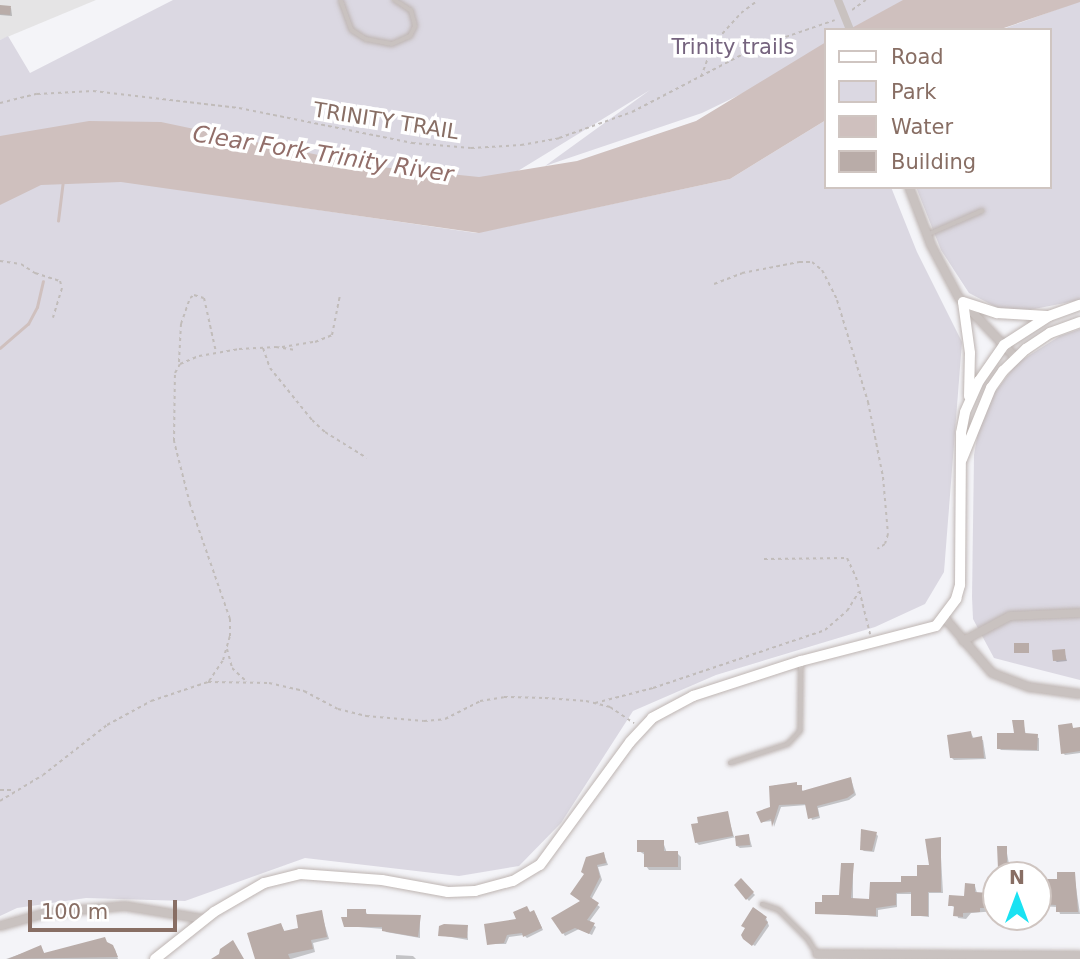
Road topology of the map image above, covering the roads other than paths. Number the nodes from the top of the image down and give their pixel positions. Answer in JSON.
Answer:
{"nodes":[{"id":1,"x":341,"y":0,"type":"edge"},
{"id":2,"x":394,"y":0,"type":"edge"},
{"id":3,"x":838,"y":0,"type":"edge"},
{"id":4,"x":849,"y":28,"type":"edge"},
{"id":5,"x":910,"y":189,"type":"edge"},
{"id":6,"x":982,"y":211,"type":"dead end"},
{"id":7,"x":927,"y":235,"type":"junction"},
{"id":8,"x":963,"y":302,"type":"junction"},
{"id":9,"x":1080,"y":305,"type":"edge"},
{"id":10,"x":1049,"y":316,"type":"junction"},
{"id":11,"x":1080,"y":323,"type":"edge"},
{"id":12,"x":1004,"y":345,"type":"junction"},
{"id":13,"x":1016,"y":358,"type":"junction"},
{"id":14,"x":968,"y":405,"type":"junction"},
{"id":15,"x":962,"y":459,"type":"junction"},
{"id":16,"x":1080,"y":613,"type":"edge"},
{"id":17,"x":943,"y":616,"type":"junction"},
{"id":18,"x":963,"y":641,"type":"junction"},
{"id":19,"x":801,"y":661,"type":"junction"},
{"id":20,"x":1080,"y":694,"type":"edge"},
{"id":21,"x":730,"y":763,"type":"dead end"},
{"id":22,"x":762,"y":904,"type":"dead end"},
{"id":23,"x":204,"y":919,"type":"junction"},
{"id":24,"x":0,"y":926,"type":"edge"},
{"id":25,"x":817,"y":954,"type":"joint"},
{"id":26,"x":909,"y":957,"type":"edge"},
{"id":27,"x":1077,"y":957,"type":"edge"},
{"id":28,"x":155,"y":959,"type":"edge"}],
"edges":[{"from":1,"to":2,"type":"lane"},
{"from":3,"to":4,"type":"street","bridge":true},
{"from":5,"to":7,"type":"street"},
{"from":6,"to":7,"type":"lane"},
{"from":7,"to":8,"type":"street"},
{"from":8,"to":10,"type":"street"},
{"from":8,"to":12,"type":"street"},
{"from":8,"to":14,"type":"street"},
{"from":9,"to":10,"type":"street"},
{"from":10,"to":12,"type":"street"},
{"from":11,"to":13,"type":"street"},
{"from":12,"to":13,"type":"street"},
{"from":12,"to":14,"type":"street"},
{"from":13,"to":15,"type":"street"},
{"from":14,"to":15,"type":"street"},
{"from":15,"to":17,"type":"street"},
{"from":16,"to":18,"type":"street"},
{"from":17,"to":18,"type":"street"},
{"from":17,"to":19,"type":"street"},
{"from":18,"to":20,"type":"street"},
{"from":19,"to":21,"type":"lane"},
{"from":19,"to":23,"type":"street"},
{"from":22,"to":25,"type":"lane"},
{"from":23,"to":24,"type":"street"},
{"from":23,"to":28,"type":"street"},
{"from":25,"to":26,"type":"street"},
{"from":26,"to":27,"type":"street"}]}
